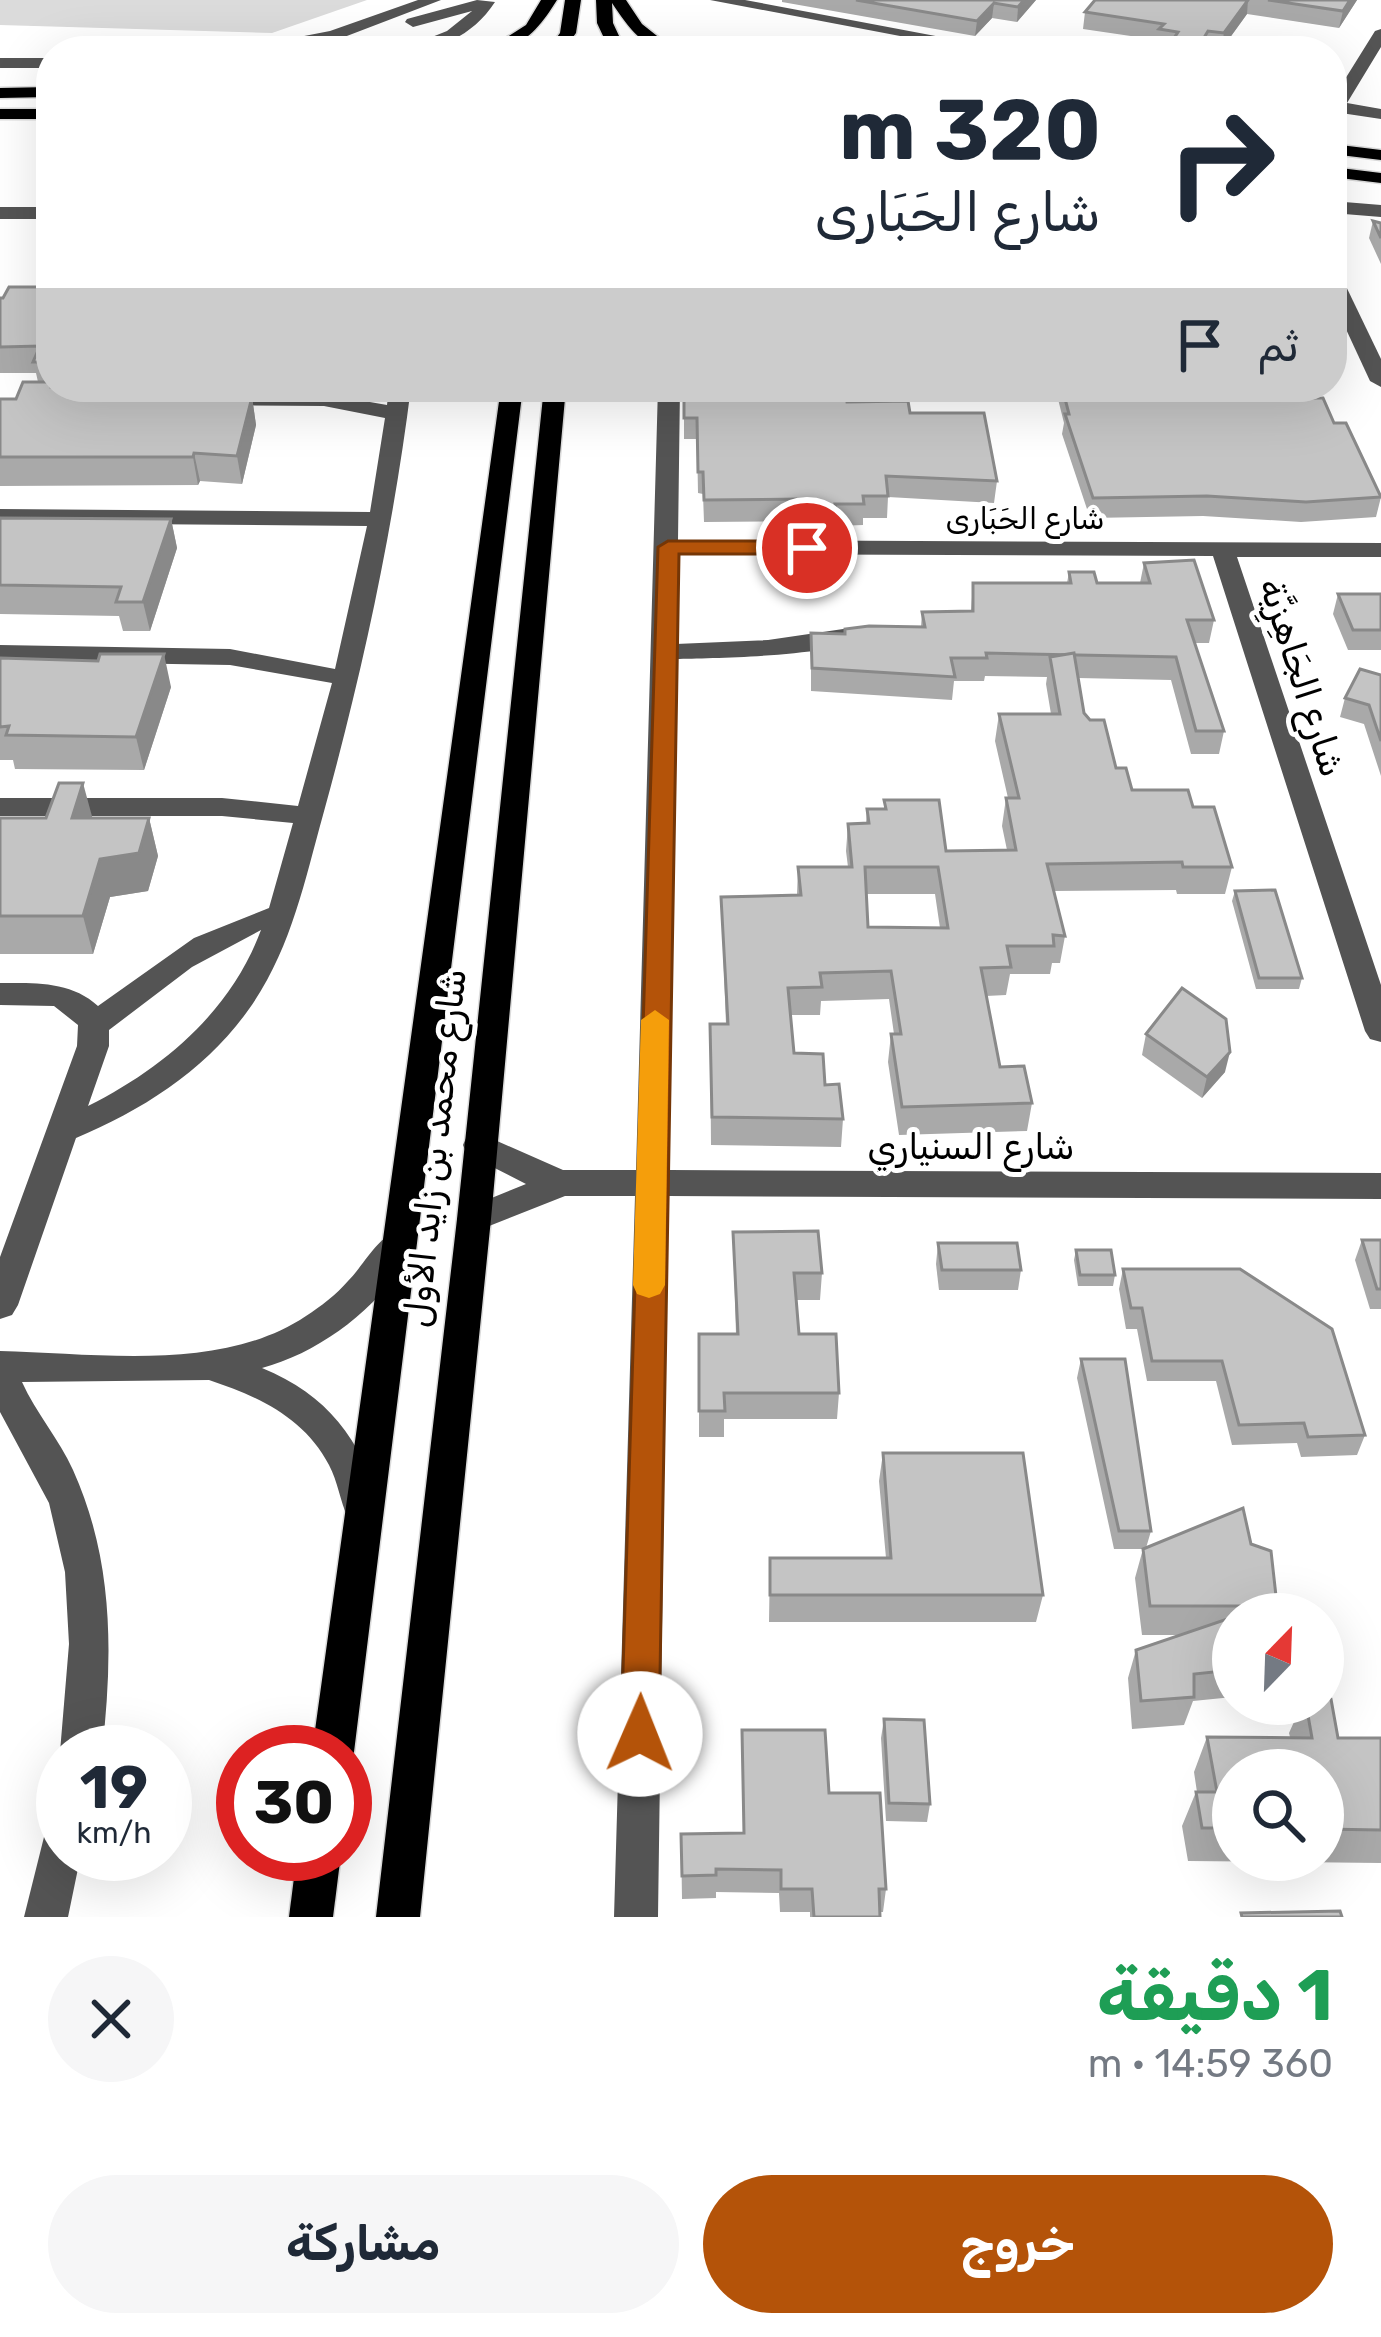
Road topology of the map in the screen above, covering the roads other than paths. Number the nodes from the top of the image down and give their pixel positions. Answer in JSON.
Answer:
{"nodes":[{"id":1,"x":433,"y":0,"type":"edge"},
{"id":2,"x":549,"y":0,"type":"edge"},
{"id":3,"x":573,"y":0,"type":"edge"},
{"id":4,"x":604,"y":0,"type":"edge"},
{"id":5,"x":618,"y":0,"type":"edge"},
{"id":6,"x":718,"y":0,"type":"edge"},
{"id":7,"x":487,"y":1,"type":"edge"},
{"id":8,"x":1381,"y":34,"type":"edge"},
{"id":9,"x":333,"y":36,"type":"edge"},
{"id":10,"x":376,"y":36,"type":"edge"},
{"id":11,"x":446,"y":36,"type":"edge"},
{"id":12,"x":518,"y":36,"type":"edge"},
{"id":13,"x":566,"y":36,"type":"edge"},
{"id":14,"x":611,"y":36,"type":"edge"},
{"id":15,"x":648,"y":36,"type":"edge"},
{"id":16,"x":922,"y":36,"type":"edge"},
{"id":17,"x":0,"y":63,"type":"edge"},
{"id":18,"x":36,"y":63,"type":"edge"},
{"id":19,"x":1347,"y":88,"type":"edge"},
{"id":20,"x":0,"y":92,"type":"edge"},
{"id":21,"x":36,"y":92,"type":"edge"},
{"id":22,"x":1347,"y":110,"type":"edge"},
{"id":23,"x":0,"y":114,"type":"edge"},
{"id":24,"x":36,"y":114,"type":"edge"},
{"id":25,"x":1381,"y":114,"type":"edge"},
{"id":26,"x":1347,"y":151,"type":"edge"},
{"id":27,"x":1381,"y":154,"type":"edge"},
{"id":28,"x":1347,"y":174,"type":"edge"},
{"id":29,"x":1381,"y":178,"type":"edge"},
{"id":30,"x":1347,"y":208,"type":"edge"},
{"id":31,"x":1381,"y":211,"type":"edge"},
{"id":32,"x":0,"y":213,"type":"edge"},
{"id":33,"x":36,"y":213,"type":"edge"},
{"id":34,"x":1347,"y":310,"type":"edge"},
{"id":35,"x":1381,"y":381,"type":"edge"},
{"id":36,"x":398,"y":402,"type":"edge"},
{"id":37,"x":510,"y":402,"type":"edge"},
{"id":38,"x":553,"y":402,"type":"edge"},
{"id":39,"x":669,"y":402,"type":"edge"},
{"id":40,"x":0,"y":516,"type":"edge"},
{"id":41,"x":380,"y":519,"type":"junction"},
{"id":42,"x":668,"y":547,"type":"junction"},
{"id":43,"x":1223,"y":550,"type":"junction"},
{"id":44,"x":1381,"y":550,"type":"edge"},
{"id":45,"x":868,"y":635,"type":"edge"},
{"id":46,"x":0,"y":652,"type":"edge"},
{"id":47,"x":665,"y":652,"type":"junction"},
{"id":48,"x":345,"y":678,"type":"junction"},
{"id":49,"x":0,"y":807,"type":"edge"},
{"id":50,"x":309,"y":815,"type":"junction"},
{"id":51,"x":279,"y":915,"type":"junction"},
{"id":52,"x":0,"y":994,"type":"edge"},
{"id":53,"x":94,"y":1025,"type":"junction"},
{"id":54,"x":1381,"y":1031,"type":"edge"},
{"id":55,"x":63,"y":1130,"type":"junction"},
{"id":56,"x":478,"y":1145,"type":"junction"},
{"id":57,"x":562,"y":1183,"type":"junction"},
{"id":58,"x":651,"y":1184,"type":"junction"},
{"id":59,"x":1381,"y":1186,"type":"edge"},
{"id":60,"x":474,"y":1220,"type":"junction"},
{"id":61,"x":402,"y":1239,"type":"junction"},
{"id":62,"x":0,"y":1305,"type":"edge"},
{"id":63,"x":216,"y":1367,"type":"junction"},
{"id":64,"x":0,"y":1369,"type":"edge"},
{"id":65,"x":365,"y":1518,"type":"junction"},
{"id":66,"x":84,"y":1725,"type":"edge"},
{"id":67,"x":337,"y":1725,"type":"edge"},
{"id":68,"x":54,"y":1881,"type":"edge"},
{"id":69,"x":315,"y":1881,"type":"edge"},
{"id":70,"x":46,"y":1917,"type":"edge"},
{"id":71,"x":310,"y":1917,"type":"edge"},
{"id":72,"x":398,"y":1917,"type":"edge"},
{"id":73,"x":637,"y":1917,"type":"edge"}],
"edges":[{"from":1,"to":9,"type":"street"},
{"from":2,"to":12,"type":"main road"},
{"from":3,"to":13,"type":"main road"},
{"from":4,"to":14,"type":"main road"},
{"from":5,"to":15,"type":"main road"},
{"from":6,"to":16,"type":"street"},
{"from":7,"to":10,"type":"street"},
{"from":7,"to":11,"type":"street"},
{"from":8,"to":19,"type":"street"},
{"from":17,"to":18,"type":"street"},
{"from":20,"to":21,"type":"main road"},
{"from":22,"to":25,"type":"street"},
{"from":23,"to":24,"type":"main road"},
{"from":26,"to":27,"type":"main road"},
{"from":28,"to":29,"type":"main road"},
{"from":30,"to":31,"type":"street"},
{"from":32,"to":33,"type":"street"},
{"from":34,"to":35,"type":"street"},
{"from":36,"to":41,"type":"street"},
{"from":37,"to":61,"type":"main road","name":"شارع محمد بن زايد الأول"},
{"from":38,"to":56,"type":"main road","name":"شارع محمد بن زايد الأول"},
{"from":39,"to":42,"type":"street"},
{"from":40,"to":41,"type":"street"},
{"from":41,"to":48,"type":"street"},
{"from":42,"to":43,"type":"street","name":"شارع الحَبَارى"},
{"from":42,"to":47,"type":"street"},
{"from":43,"to":44,"type":"street","name":"شارع الحَبَارى"},
{"from":43,"to":54,"type":"street","name":"شارع الجَاهِزِيَّة"},
{"from":45,"to":47,"type":"street"},
{"from":46,"to":48,"type":"street"},
{"from":47,"to":58,"type":"street"},
{"from":48,"to":50,"type":"street"},
{"from":49,"to":50,"type":"street"},
{"from":50,"to":51,"type":"street"},
{"from":51,"to":53,"type":"street"},
{"from":51,"to":55,"type":"street"},
{"from":52,"to":53,"type":"street"},
{"from":53,"to":55,"type":"street"},
{"from":55,"to":62,"type":"street"},
{"from":56,"to":57,"type":"street","name":"شارع السنياري"},
{"from":56,"to":60,"type":"main road","name":"شارع محمد بن زايد الأول"},
{"from":57,"to":58,"type":"street","name":"شارع السنياري"},
{"from":57,"to":60,"type":"street","name":"شارع السنياري"},
{"from":58,"to":59,"type":"street","name":"شارع السنياري"},
{"from":58,"to":73,"type":"street"},
{"from":60,"to":72,"type":"main road","name":"شارع محمد بن زايد الأول"},
{"from":61,"to":63,"type":"street"},
{"from":61,"to":65,"type":"main road","name":"شارع محمد بن زايد الأول"},
{"from":63,"to":64,"type":"street"},
{"from":63,"to":65,"type":"street"},
{"from":64,"to":66,"type":"street"},
{"from":65,"to":67,"type":"main road","name":"شارع محمد بن زايد الأول"},
{"from":68,"to":70,"type":"street"},
{"from":69,"to":71,"type":"main road"}]}
